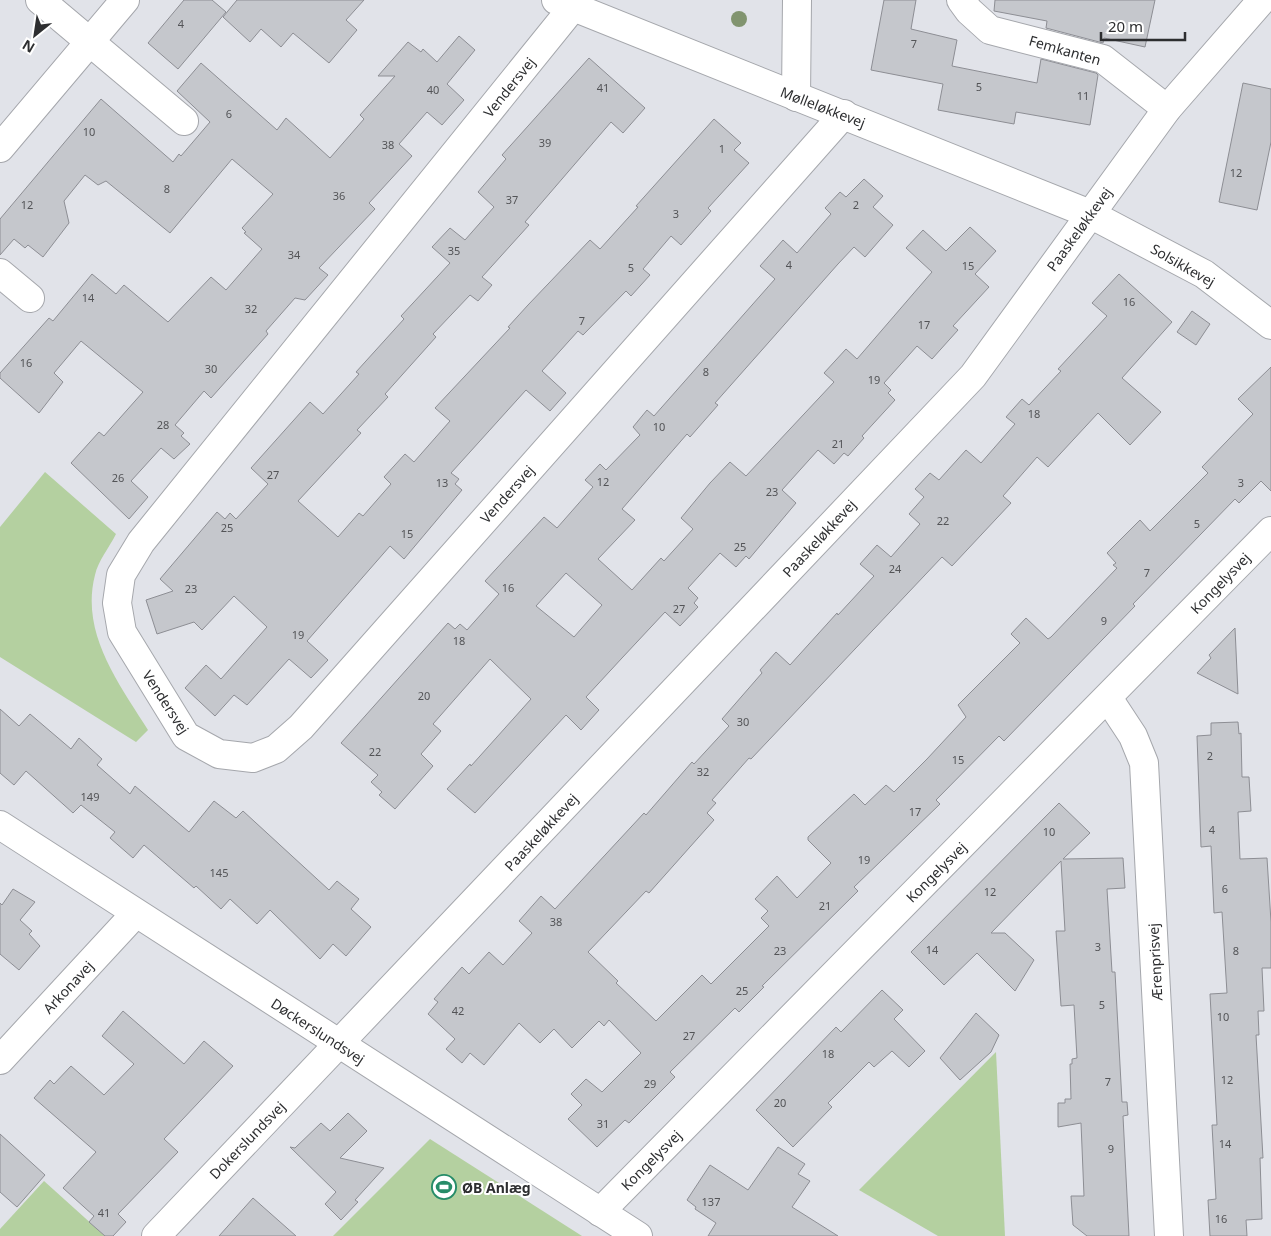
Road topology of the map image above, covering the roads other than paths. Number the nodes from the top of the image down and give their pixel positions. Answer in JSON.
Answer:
{"nodes":[{"id":1,"x":40,"y":0,"type":"edge"},
{"id":2,"x":124,"y":0,"type":"edge"},
{"id":3,"x":797,"y":0,"type":"edge"},
{"id":4,"x":961,"y":0,"type":"edge"},
{"id":5,"x":1262,"y":0,"type":"edge"},
{"id":6,"x":564,"y":4,"type":"edge"},
{"id":7,"x":89,"y":42,"type":"junction"},
{"id":8,"x":796,"y":97,"type":"junction"},
{"id":9,"x":1167,"y":109,"type":"junction"},
{"id":10,"x":844,"y":114,"type":"junction"},
{"id":11,"x":184,"y":121,"type":"dead end"},
{"id":12,"x":0,"y":148,"type":"edge"},
{"id":13,"x":1090,"y":214,"type":"junction"},
{"id":14,"x":0,"y":273,"type":"edge"},
{"id":15,"x":30,"y":298,"type":"dead end"},
{"id":16,"x":1271,"y":325,"type":"edge"},
{"id":17,"x":1271,"y":531,"type":"edge"},
{"id":18,"x":1108,"y":698,"type":"junction"},
{"id":19,"x":0,"y":825,"type":"edge"},
{"id":20,"x":135,"y":914,"type":"junction"},
{"id":21,"x":339,"y":1044,"type":"junction"},
{"id":22,"x":0,"y":1060,"type":"edge"},
{"id":23,"x":600,"y":1212,"type":"junction"},
{"id":24,"x":156,"y":1236,"type":"edge"},
{"id":25,"x":638,"y":1236,"type":"edge"},
{"id":26,"x":1169,"y":1236,"type":"edge"}],
"edges":[{"from":1,"to":7,"type":"street"},
{"from":2,"to":7,"type":"street"},
{"from":3,"to":8,"type":"street"},
{"from":4,"to":9,"type":"street","name":"Femkanten"},
{"from":5,"to":9,"type":"street","name":"Paaskeløkkevej"},
{"from":6,"to":8,"type":"street","name":"Mølleløkkevej"},
{"from":6,"to":10,"type":"street","name":"Vendersvej"},
{"from":7,"to":11,"type":"street"},
{"from":7,"to":12,"type":"street"},
{"from":8,"to":10,"type":"street","name":"Mølleløkkevej"},
{"from":9,"to":13,"type":"street","name":"Paaskeløkkevej"},
{"from":10,"to":13,"type":"street","name":"Mølleløkkevej"},
{"from":13,"to":16,"type":"street","name":"Solsikkevej"},
{"from":13,"to":21,"type":"street","name":"Paaskeløkkevej"},
{"from":14,"to":15,"type":"street"},
{"from":17,"to":18,"type":"street","name":"Kongelysvej"},
{"from":18,"to":23,"type":"street","name":"Kongelysvej"},
{"from":18,"to":26,"type":"street","name":"Ærenprisvej"},
{"from":19,"to":20,"type":"street","name":"Døckerslundsvej"},
{"from":20,"to":21,"type":"street","name":"Døckerslundsvej"},
{"from":20,"to":22,"type":"street","name":"Arkonavej"},
{"from":21,"to":23,"type":"street","name":"Døckerslundsvej"},
{"from":21,"to":24,"type":"street","name":"Dokerslundsvej"},
{"from":23,"to":25,"type":"street","name":"Døckerslundsvej"}]}
